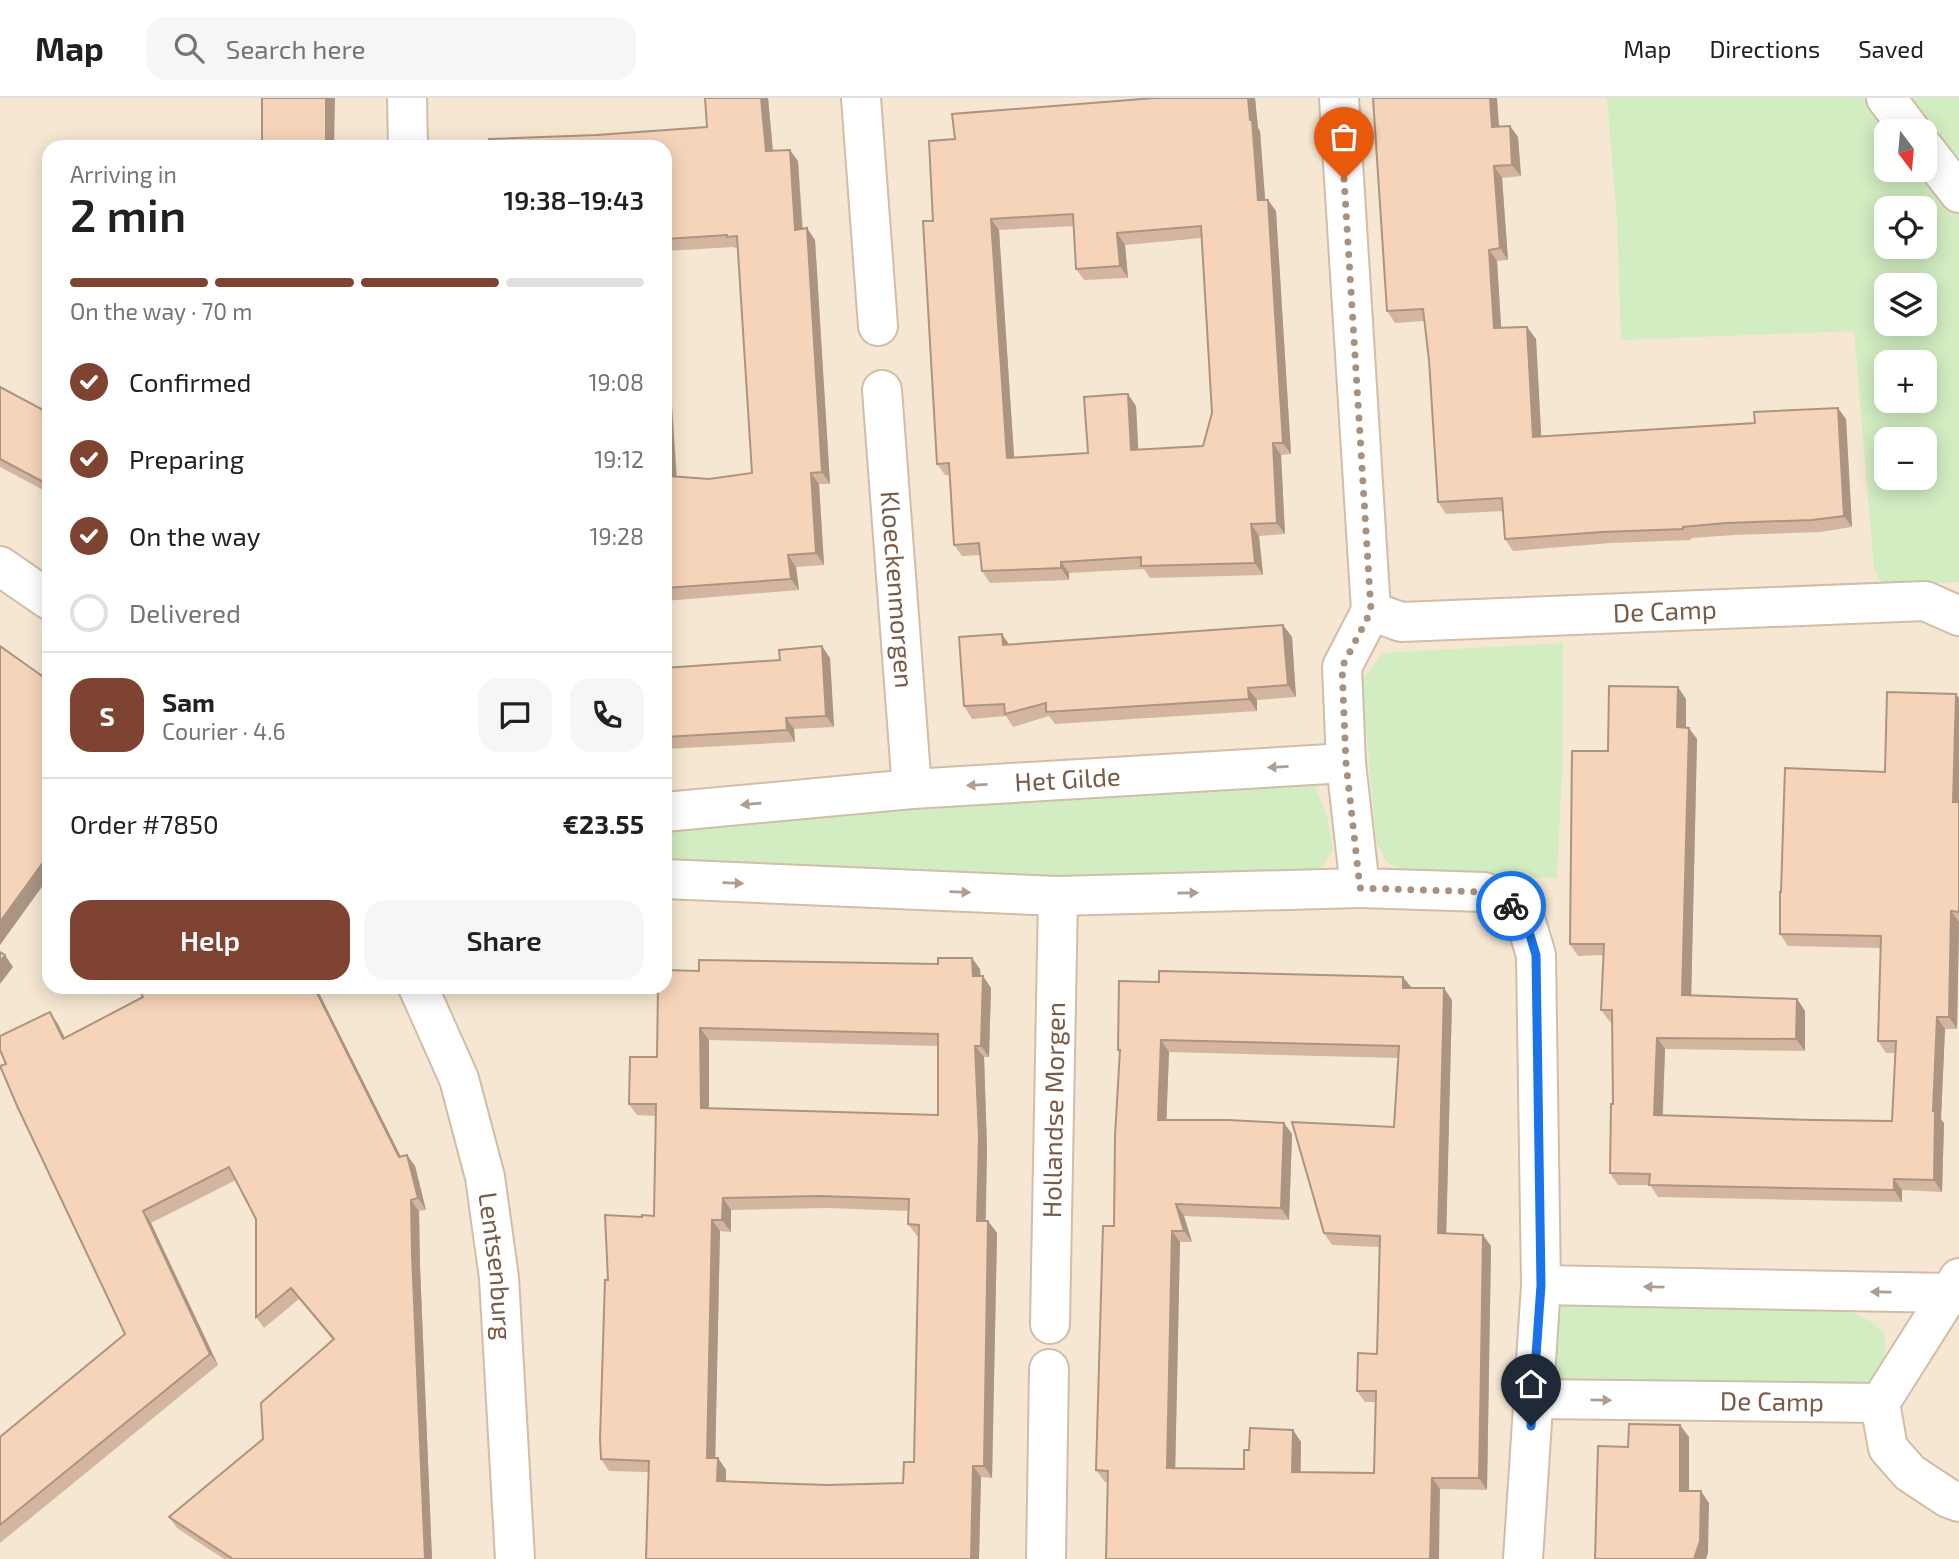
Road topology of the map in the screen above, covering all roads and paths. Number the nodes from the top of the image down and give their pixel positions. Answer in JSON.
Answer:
{"nodes":[{"id":1,"x":407,"y":98,"type":"edge"},
{"id":2,"x":862,"y":98,"type":"edge"},
{"id":3,"x":1339,"y":98,"type":"edge"},
{"id":4,"x":1886,"y":98,"type":"edge"},
{"id":5,"x":1902,"y":119,"type":"edge"},
{"id":6,"x":408,"y":140,"type":"edge"},
{"id":7,"x":1937,"y":164,"type":"edge"},
{"id":8,"x":1959,"y":192,"type":"edge"},
{"id":9,"x":878,"y":326,"type":"dead end"},
{"id":10,"x":882,"y":390,"type":"dead end"},
{"id":11,"x":0,"y":566,"type":"edge"},
{"id":12,"x":42,"y":595,"type":"edge"},
{"id":13,"x":1371,"y":611,"type":"junction"},
{"id":14,"x":1959,"y":616,"type":"edge"},
{"id":15,"x":1346,"y":763,"type":"junction"},
{"id":16,"x":912,"y":789,"type":"junction"},
{"id":17,"x":672,"y":811,"type":"edge"},
{"id":18,"x":672,"y":879,"type":"edge"},
{"id":19,"x":1360,"y":888,"type":"junction"},
{"id":20,"x":1058,"y":896,"type":"junction"},
{"id":21,"x":421,"y":994,"type":"edge"},
{"id":22,"x":1541,"y":1285,"type":"junction"},
{"id":23,"x":1954,"y":1285,"type":"edge"},
{"id":24,"x":1050,"y":1324,"type":"dead end"},
{"id":25,"x":1049,"y":1369,"type":"dead end"},
{"id":26,"x":1532,"y":1399,"type":"junction"},
{"id":27,"x":1880,"y":1403,"type":"junction"},
{"id":28,"x":1959,"y":1502,"type":"edge"},
{"id":29,"x":515,"y":1559,"type":"edge"},
{"id":30,"x":1046,"y":1559,"type":"edge"},
{"id":31,"x":1523,"y":1559,"type":"edge"}],
"edges":[{"from":1,"to":6,"type":"street"},
{"from":2,"to":9,"type":"street"},
{"from":3,"to":13,"type":"street"},
{"from":4,"to":5,"type":"street"},
{"from":7,"to":8,"type":"street"},
{"from":10,"to":16,"type":"street","name":"Kloeckenmorgen"},
{"from":11,"to":12,"type":"street"},
{"from":13,"to":14,"type":"street","name":"De Camp"},
{"from":13,"to":15,"type":"street"},
{"from":15,"to":16,"type":"street","name":"Het Gilde","one_way":true},
{"from":15,"to":19,"type":"street"},
{"from":16,"to":17,"type":"street","name":"Het Gilde","one_way":true},
{"from":18,"to":20,"type":"street","one_way":true},
{"from":20,"to":19,"type":"street","one_way":true},
{"from":19,"to":22,"type":"street"},
{"from":20,"to":24,"type":"street","name":"Hollandse Morgen"},
{"from":21,"to":29,"type":"street","name":"Lentsenburg"},
{"from":23,"to":22,"type":"street","one_way":true},
{"from":22,"to":26,"type":"street"},
{"from":23,"to":27,"type":"street"},
{"from":25,"to":30,"type":"street"},
{"from":26,"to":27,"type":"street","name":"De Camp","one_way":true},
{"from":26,"to":31,"type":"street"},
{"from":27,"to":28,"type":"street"}]}
